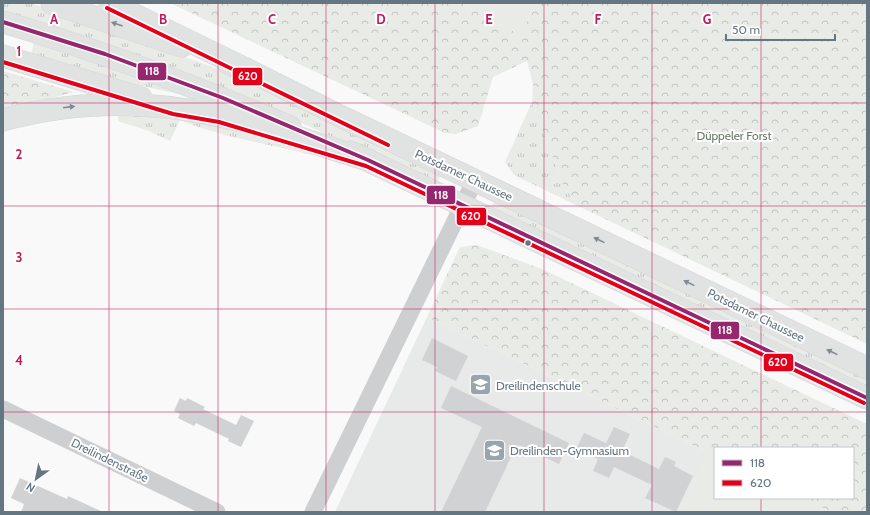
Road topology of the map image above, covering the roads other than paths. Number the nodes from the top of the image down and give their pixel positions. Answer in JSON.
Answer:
{"nodes":[{"id":1,"x":52,"y":3,"type":"edge"},
{"id":2,"x":110,"y":3,"type":"edge"},
{"id":3,"x":3,"y":22,"type":"edge"},
{"id":4,"x":3,"y":56,"type":"edge"},
{"id":5,"x":246,"y":69,"type":"junction"},
{"id":6,"x":175,"y":108,"type":"junction"},
{"id":7,"x":3,"y":120,"type":"edge"},
{"id":8,"x":368,"y":160,"type":"junction"},
{"id":9,"x":474,"y":180,"type":"junction"},
{"id":10,"x":462,"y":206,"type":"junction"},
{"id":11,"x":867,"y":368,"type":"edge"},
{"id":12,"x":867,"y":398,"type":"edge"},
{"id":13,"x":3,"y":409,"type":"edge"},
{"id":14,"x":217,"y":512,"type":"edge"},
{"id":15,"x":313,"y":512,"type":"edge"}],
"edges":[{"from":5,"to":1,"type":"main road","name":"Potsdamer Chaussee","one_way":true},
{"from":2,"to":5,"type":"main road"},
{"from":3,"to":8,"type":"main road"},
{"from":4,"to":6,"type":"main road"},
{"from":5,"to":9,"type":"main road","name":"Potsdamer Chaussee"},
{"from":7,"to":6,"type":"main road","one_way":true},
{"from":6,"to":8,"type":"main road"},
{"from":8,"to":10,"type":"main road"},
{"from":9,"to":10,"type":"street"},
{"from":11,"to":9,"type":"main road","name":"Potsdamer Chaussee","one_way":true},
{"from":10,"to":12,"type":"main road"},
{"from":10,"to":15,"type":"street"},
{"from":13,"to":14,"type":"street","name":"Dreilindenstraße"}]}
